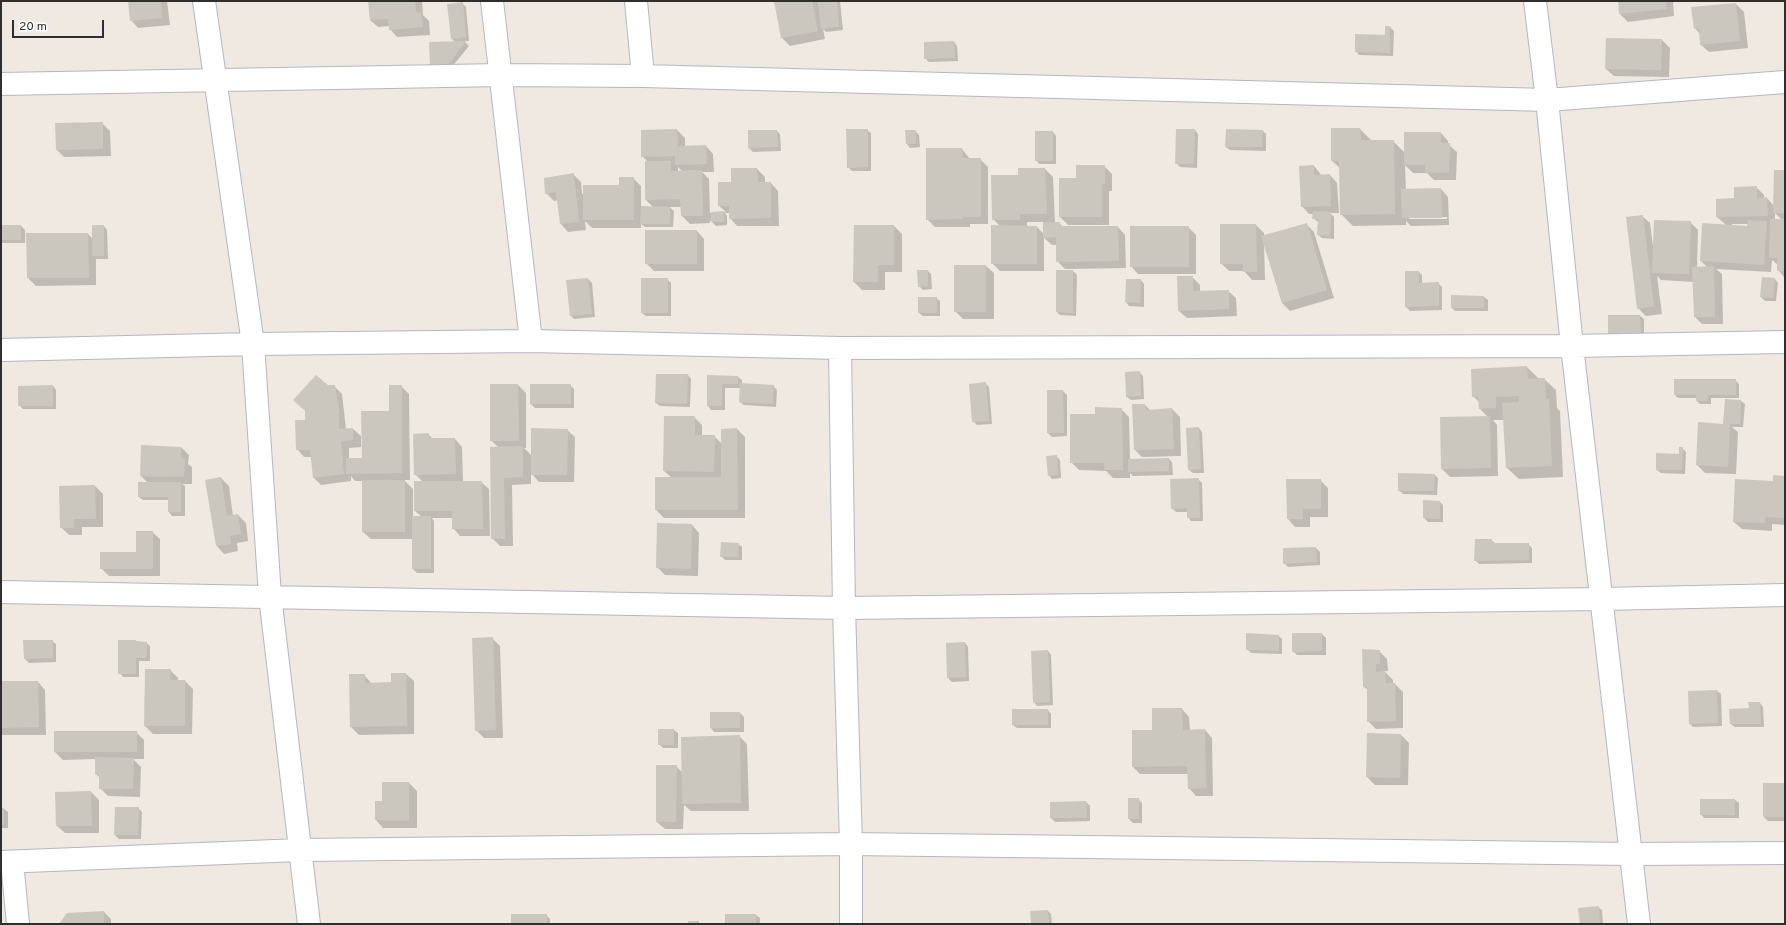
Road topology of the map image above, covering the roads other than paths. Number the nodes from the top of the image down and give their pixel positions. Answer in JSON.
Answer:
{"nodes":[{"id":1,"x":204,"y":1,"type":"edge"},
{"id":2,"x":492,"y":1,"type":"edge"},
{"id":3,"x":1535,"y":1,"type":"edge"},
{"id":4,"x":640,"y":3,"type":"edge"},
{"id":5,"x":501,"y":75,"type":"junction"},
{"id":6,"x":643,"y":76,"type":"junction"},
{"id":7,"x":216,"y":80,"type":"junction"},
{"id":8,"x":1785,"y":82,"type":"edge"},
{"id":9,"x":1,"y":84,"type":"edge"},
{"id":10,"x":1547,"y":100,"type":"junction"},
{"id":11,"x":530,"y":341,"type":"junction"},
{"id":12,"x":1785,"y":342,"type":"edge"},
{"id":13,"x":253,"y":344,"type":"junction"},
{"id":14,"x":1572,"y":346,"type":"junction"},
{"id":15,"x":840,"y":348,"type":"junction"},
{"id":16,"x":1,"y":350,"type":"edge"},
{"id":17,"x":1,"y":592,"type":"edge"},
{"id":18,"x":1785,"y":595,"type":"edge"},
{"id":19,"x":270,"y":596,"type":"junction"},
{"id":20,"x":1602,"y":599,"type":"junction"},
{"id":21,"x":844,"y":608,"type":"junction"},
{"id":22,"x":852,"y":844,"type":"junction"},
{"id":23,"x":300,"y":850,"type":"junction"},
{"id":24,"x":1785,"y":853,"type":"edge"},
{"id":25,"x":1631,"y":854,"type":"junction"},
{"id":26,"x":7,"y":862,"type":"edge"},
{"id":27,"x":18,"y":924,"type":"edge"},
{"id":28,"x":309,"y":924,"type":"edge"},
{"id":29,"x":851,"y":924,"type":"edge"},
{"id":30,"x":1639,"y":924,"type":"edge"}],
"edges":[{"from":1,"to":7,"type":"street"},
{"from":2,"to":5,"type":"street"},
{"from":3,"to":10,"type":"street"},
{"from":4,"to":6,"type":"street"},
{"from":5,"to":6,"type":"street"},
{"from":5,"to":7,"type":"street"},
{"from":5,"to":11,"type":"street"},
{"from":6,"to":10,"type":"street"},
{"from":7,"to":9,"type":"street"},
{"from":7,"to":13,"type":"street"},
{"from":8,"to":10,"type":"street"},
{"from":10,"to":14,"type":"street"},
{"from":11,"to":13,"type":"street"},
{"from":11,"to":15,"type":"street"},
{"from":12,"to":14,"type":"street"},
{"from":13,"to":16,"type":"street"},
{"from":13,"to":19,"type":"street"},
{"from":14,"to":15,"type":"street"},
{"from":14,"to":20,"type":"street"},
{"from":15,"to":21,"type":"street"},
{"from":17,"to":19,"type":"street"},
{"from":18,"to":20,"type":"street"},
{"from":19,"to":21,"type":"street"},
{"from":19,"to":23,"type":"street"},
{"from":20,"to":21,"type":"street"},
{"from":20,"to":25,"type":"street"},
{"from":21,"to":22,"type":"street"},
{"from":22,"to":23,"type":"street"},
{"from":22,"to":25,"type":"street"},
{"from":22,"to":29,"type":"street"},
{"from":23,"to":26,"type":"street"},
{"from":23,"to":28,"type":"street"},
{"from":24,"to":25,"type":"street"},
{"from":25,"to":30,"type":"street"},
{"from":26,"to":27,"type":"street"}]}
